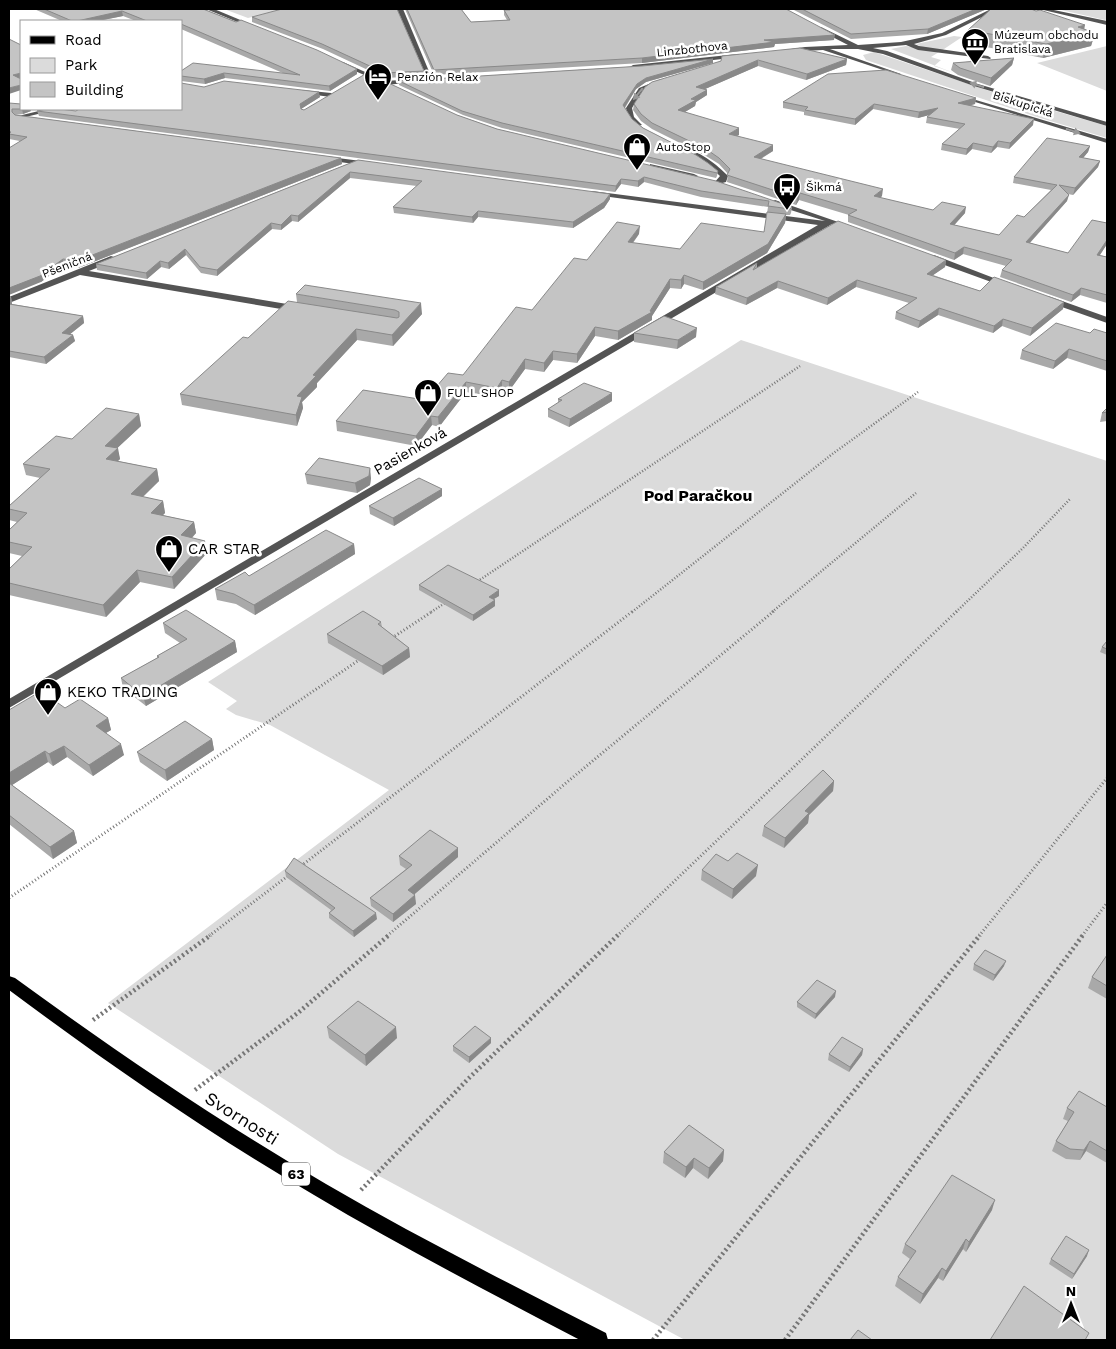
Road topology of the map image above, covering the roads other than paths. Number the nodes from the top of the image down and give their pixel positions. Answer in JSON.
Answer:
{"nodes":[{"id":1,"x":209,"y":9,"type":"edge"},
{"id":2,"x":400,"y":9,"type":"edge"},
{"id":3,"x":995,"y":9,"type":"edge"},
{"id":4,"x":1042,"y":9,"type":"edge"},
{"id":5,"x":1107,"y":23,"type":"edge"},
{"id":6,"x":818,"y":28,"type":"edge"},
{"id":7,"x":265,"y":31,"type":"edge"},
{"id":8,"x":905,"y":42,"type":"junction"},
{"id":9,"x":855,"y":46,"type":"junction"},
{"id":10,"x":819,"y":48,"type":"junction"},
{"id":11,"x":776,"y":51,"type":"edge"},
{"id":12,"x":988,"y":58,"type":"edge"},
{"id":13,"x":335,"y":60,"type":"edge"},
{"id":14,"x":860,"y":62,"type":"junction"},
{"id":15,"x":623,"y":68,"type":"edge"},
{"id":16,"x":703,"y":68,"type":"edge"},
{"id":17,"x":672,"y":77,"type":"edge"},
{"id":18,"x":906,"y":77,"type":"edge"},
{"id":19,"x":441,"y":79,"type":"edge"},
{"id":20,"x":431,"y":80,"type":"junction"},
{"id":21,"x":385,"y":82,"type":"junction"},
{"id":22,"x":402,"y":90,"type":"edge"},
{"id":23,"x":294,"y":91,"type":"edge"},
{"id":24,"x":338,"y":91,"type":"edge"},
{"id":25,"x":951,"y":92,"type":"edge"},
{"id":26,"x":331,"y":95,"type":"junction"},
{"id":27,"x":318,"y":103,"type":"edge"},
{"id":28,"x":50,"y":110,"type":"edge"},
{"id":29,"x":46,"y":120,"type":"edge"},
{"id":30,"x":1107,"y":124,"type":"edge"},
{"id":31,"x":646,"y":130,"type":"edge"},
{"id":32,"x":1107,"y":141,"type":"edge"},
{"id":33,"x":678,"y":146,"type":"edge"},
{"id":34,"x":320,"y":157,"type":"edge"},
{"id":35,"x":357,"y":162,"type":"junction"},
{"id":36,"x":644,"y":164,"type":"edge"},
{"id":37,"x":377,"y":165,"type":"edge"},
{"id":38,"x":340,"y":169,"type":"edge"},
{"id":39,"x":701,"y":178,"type":"edge"},
{"id":40,"x":710,"y":181,"type":"edge"},
{"id":41,"x":718,"y":183,"type":"junction"},
{"id":42,"x":727,"y":186,"type":"edge"},
{"id":43,"x":582,"y":192,"type":"edge"},
{"id":44,"x":770,"y":200,"type":"edge"},
{"id":45,"x":829,"y":223,"type":"junction"},
{"id":46,"x":845,"y":226,"type":"edge"},
{"id":47,"x":926,"y":255,"type":"edge"},
{"id":48,"x":118,"y":257,"type":"edge"},
{"id":49,"x":80,"y":272,"type":"junction"},
{"id":50,"x":1017,"y":288,"type":"edge"},
{"id":51,"x":1044,"y":298,"type":"edge"},
{"id":52,"x":9,"y":300,"type":"edge"},
{"id":53,"x":309,"y":310,"type":"edge"},
{"id":54,"x":1107,"y":320,"type":"edge"},
{"id":55,"x":9,"y":704,"type":"edge"},
{"id":56,"x":9,"y":982,"type":"edge"},
{"id":57,"x":599,"y":1340,"type":"edge"}],
"edges":[{"from":1,"to":7,"type":"street"},
{"from":2,"to":20,"type":"street"},
{"from":3,"to":8,"type":"street"},
{"from":4,"to":5,"type":"street"},
{"from":6,"to":9,"type":"street"},
{"from":8,"to":9,"type":"street"},
{"from":8,"to":12,"type":"street"},
{"from":9,"to":10,"type":"street"},
{"from":9,"to":14,"type":"street"},
{"from":30,"to":9,"type":"street","name":"Biskupická","one_way":true},
{"from":10,"to":11,"type":"street"},
{"from":10,"to":14,"type":"street"},
{"from":13,"to":21,"type":"street"},
{"from":14,"to":18,"type":"street"},
{"from":15,"to":16,"type":"street","name":"Linzbothova"},
{"from":17,"to":31,"type":"street","one_way":true},
{"from":19,"to":20,"type":"street"},
{"from":20,"to":21,"type":"street"},
{"from":21,"to":22,"type":"street"},
{"from":23,"to":26,"type":"street"},
{"from":24,"to":26,"type":"street"},
{"from":25,"to":32,"type":"street","name":"Biskupická","one_way":true},
{"from":26,"to":27,"type":"street"},
{"from":28,"to":29,"type":"street"},
{"from":33,"to":41,"type":"street"},
{"from":34,"to":35,"type":"street"},
{"from":35,"to":37,"type":"street"},
{"from":35,"to":38,"type":"street"},
{"from":36,"to":39,"type":"street"},
{"from":40,"to":41,"type":"street"},
{"from":41,"to":42,"type":"street"},
{"from":43,"to":45,"type":"street"},
{"from":44,"to":45,"type":"street"},
{"from":45,"to":46,"type":"street"},
{"from":45,"to":55,"type":"street","name":"Pasienková"},
{"from":47,"to":50,"type":"street"},
{"from":48,"to":49,"type":"street","name":"Pšeničná"},
{"from":49,"to":52,"type":"street","name":"Pšeničná"},
{"from":49,"to":53,"type":"street"},
{"from":51,"to":54,"type":"street"},
{"from":56,"to":57,"type":"main road","name":"Svornosti","number":"63"}]}
